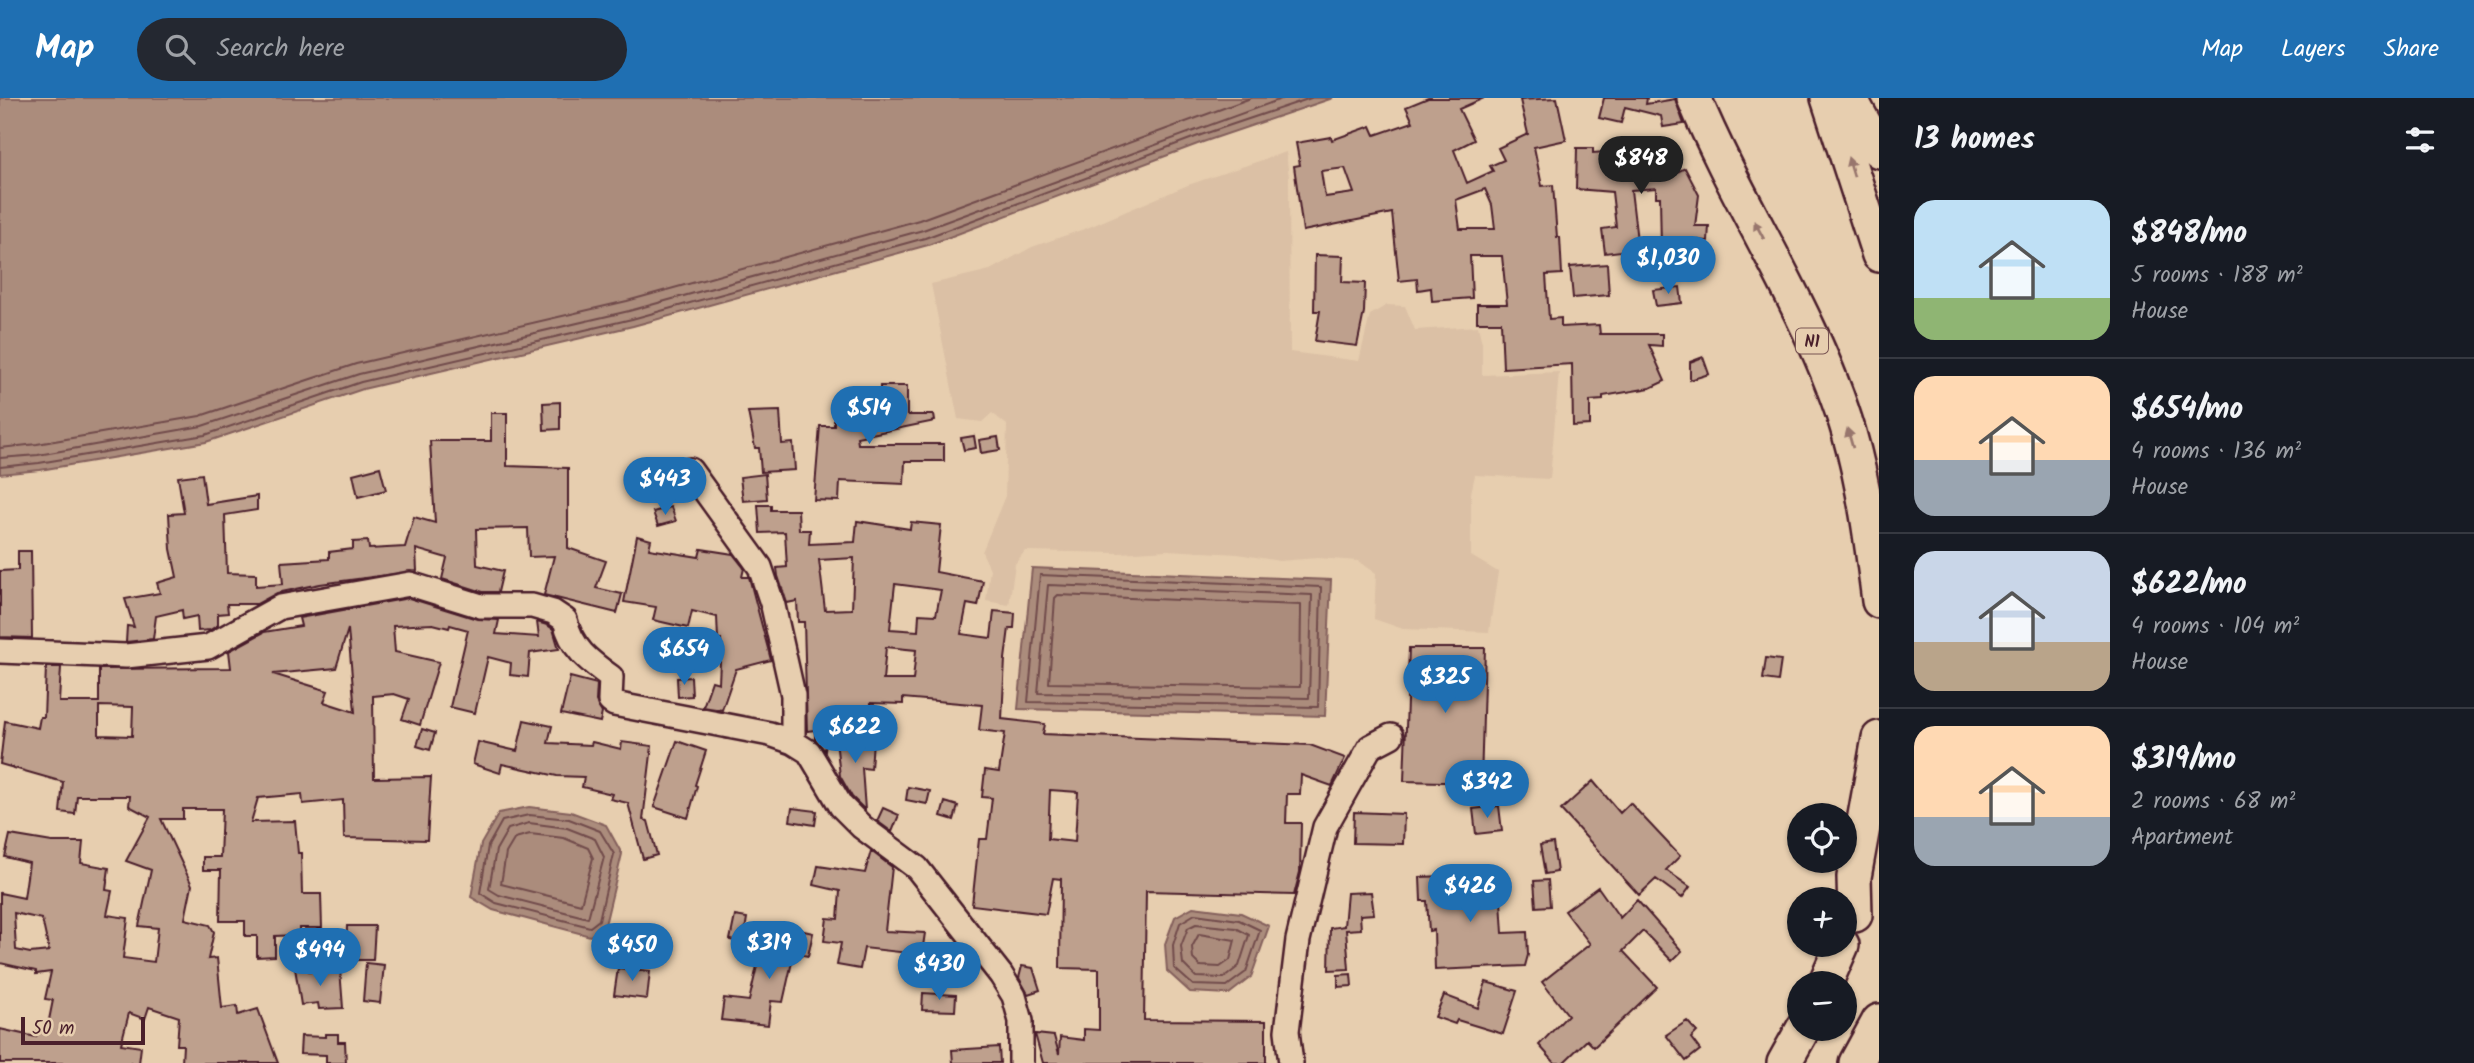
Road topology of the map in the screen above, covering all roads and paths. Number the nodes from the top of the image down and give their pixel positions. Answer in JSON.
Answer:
{"nodes":[{"id":1,"x":1694,"y":98,"type":"edge"},
{"id":2,"x":1840,"y":100,"type":"edge"},
{"id":3,"x":1879,"y":151,"type":"edge"},
{"id":4,"x":1879,"y":255,"type":"edge"},
{"id":5,"x":691,"y":470,"type":"dead end"},
{"id":6,"x":1879,"y":601,"type":"edge"},
{"id":7,"x":0,"y":651,"type":"edge"},
{"id":8,"x":1391,"y":736,"type":"dead end"},
{"id":9,"x":1879,"y":738,"type":"edge"},
{"id":10,"x":793,"y":742,"type":"junction"},
{"id":11,"x":1879,"y":850,"type":"edge"},
{"id":12,"x":1853,"y":887,"type":"edge"},
{"id":13,"x":1857,"y":908,"type":"edge"},
{"id":14,"x":1879,"y":1021,"type":"edge"},
{"id":15,"x":1796,"y":1041,"type":"edge"},
{"id":16,"x":1021,"y":1063,"type":"edge"},
{"id":17,"x":1291,"y":1063,"type":"edge"},
{"id":18,"x":1784,"y":1063,"type":"edge"},
{"id":19,"x":1856,"y":1063,"type":"edge"}],
"edges":[{"from":6,"to":1,"type":"highway","number":"N1","one_way":true},
{"from":2,"to":3,"type":"highway"},
{"from":4,"to":2,"type":"highway","one_way":true},
{"from":5,"to":10,"type":"street"},
{"from":7,"to":10,"type":"street"},
{"from":8,"to":17,"type":"street"},
{"from":9,"to":12,"type":"highway"},
{"from":10,"to":16,"type":"street"},
{"from":11,"to":13,"type":"highway"},
{"from":14,"to":19,"type":"highway"},
{"from":15,"to":18,"type":"highway"}]}
